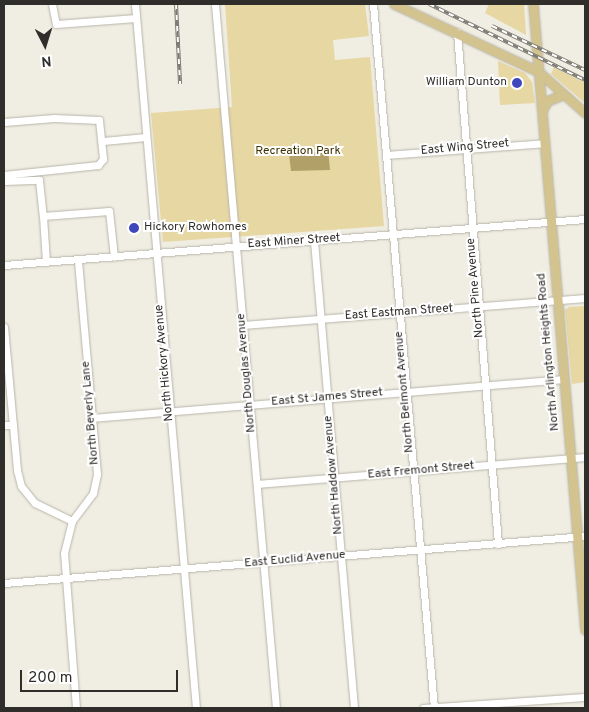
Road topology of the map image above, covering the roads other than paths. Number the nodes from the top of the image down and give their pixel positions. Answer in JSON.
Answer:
{"nodes":[{"id":1,"x":52,"y":4,"type":"edge"},
{"id":2,"x":135,"y":4,"type":"edge"},
{"id":3,"x":215,"y":4,"type":"edge"},
{"id":4,"x":373,"y":4,"type":"edge"},
{"id":5,"x":394,"y":4,"type":"edge"},
{"id":6,"x":533,"y":4,"type":"edge"},
{"id":7,"x":136,"y":18,"type":"junction"},
{"id":8,"x":456,"y":32,"type":"junction"},
{"id":9,"x":539,"y":72,"type":"junction"},
{"id":10,"x":564,"y":94,"type":"junction"},
{"id":11,"x":541,"y":111,"type":"junction"},
{"id":12,"x":585,"y":113,"type":"edge"},
{"id":13,"x":4,"y":122,"type":"edge"},
{"id":14,"x":146,"y":138,"type":"junction"},
{"id":15,"x":103,"y":141,"type":"junction"},
{"id":16,"x":544,"y":142,"type":"junction"},
{"id":17,"x":465,"y":148,"type":"junction"},
{"id":18,"x":386,"y":155,"type":"junction"},
{"id":19,"x":4,"y":175,"type":"edge"},
{"id":20,"x":4,"y":181,"type":"edge"},
{"id":21,"x":43,"y":216,"type":"junction"},
{"id":22,"x":585,"y":219,"type":"edge"},
{"id":23,"x":550,"y":222,"type":"junction"},
{"id":24,"x":471,"y":228,"type":"junction"},
{"id":25,"x":392,"y":235,"type":"junction"},
{"id":26,"x":314,"y":241,"type":"junction"},
{"id":27,"x":236,"y":247,"type":"junction"},
{"id":28,"x":157,"y":253,"type":"junction"},
{"id":29,"x":114,"y":257,"type":"junction"},
{"id":30,"x":78,"y":260,"type":"junction"},
{"id":31,"x":46,"y":262,"type":"junction"},
{"id":32,"x":4,"y":266,"type":"edge"},
{"id":33,"x":585,"y":298,"type":"edge"},
{"id":34,"x":557,"y":300,"type":"junction"},
{"id":35,"x":477,"y":306,"type":"junction"},
{"id":36,"x":399,"y":313,"type":"junction"},
{"id":37,"x":321,"y":319,"type":"junction"},
{"id":38,"x":243,"y":325,"type":"junction"},
{"id":39,"x":4,"y":328,"type":"edge"},
{"id":40,"x":564,"y":379,"type":"junction"},
{"id":41,"x":485,"y":385,"type":"junction"},
{"id":42,"x":406,"y":392,"type":"junction"},
{"id":43,"x":328,"y":398,"type":"junction"},
{"id":44,"x":250,"y":405,"type":"junction"},
{"id":45,"x":169,"y":412,"type":"junction"},
{"id":46,"x":91,"y":418,"type":"junction"},
{"id":47,"x":13,"y":425,"type":"junction"},
{"id":48,"x":4,"y":426,"type":"edge"},
{"id":49,"x":585,"y":457,"type":"edge"},
{"id":50,"x":570,"y":458,"type":"junction"},
{"id":51,"x":491,"y":465,"type":"junction"},
{"id":52,"x":412,"y":471,"type":"junction"},
{"id":53,"x":334,"y":478,"type":"junction"},
{"id":54,"x":257,"y":484,"type":"junction"},
{"id":55,"x":72,"y":521,"type":"junction"},
{"id":56,"x":581,"y":537,"type":"edge"},
{"id":57,"x":498,"y":544,"type":"junction"},
{"id":58,"x":418,"y":550,"type":"junction"},
{"id":59,"x":340,"y":556,"type":"junction"},
{"id":60,"x":263,"y":563,"type":"junction"},
{"id":61,"x":183,"y":570,"type":"junction"},
{"id":62,"x":66,"y":578,"type":"junction"},
{"id":63,"x":4,"y":583,"type":"edge"},
{"id":64,"x":585,"y":630,"type":"edge"},
{"id":65,"x":585,"y":697,"type":"edge"},
{"id":66,"x":513,"y":705,"type":"edge"},
{"id":67,"x":76,"y":708,"type":"edge"},
{"id":68,"x":196,"y":708,"type":"edge"},
{"id":69,"x":276,"y":708,"type":"edge"},
{"id":70,"x":354,"y":708,"type":"edge"},
{"id":71,"x":423,"y":708,"type":"edge"},
{"id":72,"x":434,"y":708,"type":"edge"}],
"edges":[{"from":1,"to":7,"type":"street"},
{"from":2,"to":7,"type":"street","name":"North Hickory Avenue"},
{"from":3,"to":27,"type":"street","name":"North Douglas Avenue"},
{"from":4,"to":18,"type":"street","name":"North Belmont Avenue"},
{"from":5,"to":8,"type":"main road"},
{"from":6,"to":9,"type":"main road","name":"North Arlington Heights Road"},
{"from":7,"to":14,"type":"street","name":"North Hickory Avenue"},
{"from":8,"to":9,"type":"main road"},
{"from":8,"to":17,"type":"street","name":"North Pine Avenue"},
{"from":9,"to":10,"type":"main road"},
{"from":9,"to":11,"type":"main road","name":"North Arlington Heights Road"},
{"from":10,"to":11,"type":"main road"},
{"from":10,"to":12,"type":"main road"},
{"from":11,"to":16,"type":"main road","name":"North Arlington Heights Road"},
{"from":13,"to":15,"type":"street"},
{"from":14,"to":15,"type":"street"},
{"from":14,"to":28,"type":"street","name":"North Hickory Avenue"},
{"from":15,"to":19,"type":"street"},
{"from":16,"to":17,"type":"street","name":"East Wing Street"},
{"from":16,"to":23,"type":"main road","name":"North Arlington Heights Road"},
{"from":17,"to":18,"type":"street","name":"East Wing Street"},
{"from":17,"to":24,"type":"street","name":"North Pine Avenue"},
{"from":18,"to":25,"type":"street","name":"North Belmont Avenue"},
{"from":20,"to":21,"type":"street"},
{"from":21,"to":29,"type":"street"},
{"from":21,"to":31,"type":"street"},
{"from":22,"to":23,"type":"street","name":"East Miner Street"},
{"from":23,"to":24,"type":"street","name":"East Miner Street"},
{"from":23,"to":34,"type":"main road","name":"North Arlington Heights Road"},
{"from":24,"to":25,"type":"street","name":"East Miner Street"},
{"from":24,"to":35,"type":"street","name":"North Pine Avenue"},
{"from":25,"to":26,"type":"street","name":"East Miner Street"},
{"from":25,"to":36,"type":"street","name":"North Belmont Avenue"},
{"from":26,"to":27,"type":"street","name":"East Miner Street"},
{"from":26,"to":37,"type":"street","name":"North Haddow Avenue"},
{"from":27,"to":28,"type":"street","name":"East Miner Street"},
{"from":27,"to":38,"type":"street","name":"North Douglas Avenue"},
{"from":28,"to":29,"type":"street","name":"East Miner Street"},
{"from":28,"to":45,"type":"street","name":"North Hickory Avenue"},
{"from":29,"to":30,"type":"street","name":"East Miner Street"},
{"from":30,"to":31,"type":"street","name":"East Miner Street"},
{"from":30,"to":46,"type":"street","name":"North Beverly Lane"},
{"from":31,"to":32,"type":"street","name":"East Miner Street"},
{"from":33,"to":34,"type":"street","name":"East Eastman Street"},
{"from":34,"to":35,"type":"street","name":"East Eastman Street"},
{"from":34,"to":40,"type":"main road","name":"North Arlington Heights Road"},
{"from":35,"to":36,"type":"street","name":"East Eastman Street"},
{"from":35,"to":41,"type":"street","name":"North Pine Avenue"},
{"from":36,"to":37,"type":"street","name":"East Eastman Street"},
{"from":36,"to":42,"type":"street","name":"North Belmont Avenue"},
{"from":37,"to":38,"type":"street","name":"East Eastman Street"},
{"from":37,"to":43,"type":"street","name":"North Haddow Avenue"},
{"from":38,"to":44,"type":"street","name":"North Douglas Avenue"},
{"from":39,"to":47,"type":"street"},
{"from":40,"to":41,"type":"street","name":"East St James Street"},
{"from":40,"to":50,"type":"main road","name":"North Arlington Heights Road"},
{"from":41,"to":42,"type":"street","name":"East St James Street"},
{"from":41,"to":51,"type":"street","name":"North Pine Avenue"},
{"from":42,"to":43,"type":"street","name":"East St James Street"},
{"from":42,"to":52,"type":"street","name":"North Belmont Avenue"},
{"from":43,"to":44,"type":"street","name":"East St James Street"},
{"from":43,"to":53,"type":"street","name":"North Haddow Avenue"},
{"from":44,"to":45,"type":"street","name":"East St James Street"},
{"from":44,"to":54,"type":"street","name":"North Douglas Avenue"},
{"from":45,"to":46,"type":"street","name":"East St James Street"},
{"from":45,"to":61,"type":"street","name":"North Hickory Avenue"},
{"from":46,"to":55,"type":"street","name":"North Beverly Lane"},
{"from":47,"to":48,"type":"street"},
{"from":47,"to":55,"type":"street"},
{"from":49,"to":50,"type":"street","name":"East Fremont Street"},
{"from":50,"to":51,"type":"street","name":"East Fremont Street"},
{"from":50,"to":56,"type":"main road","name":"North Arlington Heights Road"},
{"from":51,"to":52,"type":"street","name":"East Fremont Street"},
{"from":51,"to":57,"type":"street","name":"North Pine Avenue"},
{"from":52,"to":53,"type":"street","name":"East Fremont Street"},
{"from":52,"to":58,"type":"street","name":"North Belmont Avenue"},
{"from":53,"to":54,"type":"street","name":"East Fremont Street"},
{"from":53,"to":59,"type":"street","name":"North Haddow Avenue"},
{"from":54,"to":60,"type":"street","name":"North Douglas Avenue"},
{"from":55,"to":62,"type":"street","name":"North Beverly Lane"},
{"from":56,"to":57,"type":"street","name":"East Euclid Avenue"},
{"from":56,"to":64,"type":"main road","name":"North Arlington Heights Road"},
{"from":57,"to":58,"type":"street","name":"East Euclid Avenue"},
{"from":58,"to":59,"type":"street","name":"East Euclid Avenue"},
{"from":58,"to":72,"type":"street","name":"North Belmont Avenue"},
{"from":59,"to":60,"type":"street","name":"East Euclid Avenue"},
{"from":59,"to":70,"type":"street","name":"North Haddow Avenue"},
{"from":60,"to":61,"type":"street","name":"East Euclid Avenue"},
{"from":60,"to":69,"type":"street","name":"North Douglas Avenue"},
{"from":61,"to":62,"type":"street","name":"East Euclid Avenue"},
{"from":61,"to":68,"type":"street","name":"North Hickory Avenue"},
{"from":62,"to":63,"type":"street","name":"East Euclid Avenue"},
{"from":62,"to":67,"type":"street","name":"North Beverly Lane"},
{"from":65,"to":66,"type":"street"},
{"from":66,"to":72,"type":"street"},
{"from":71,"to":72,"type":"street"}]}
